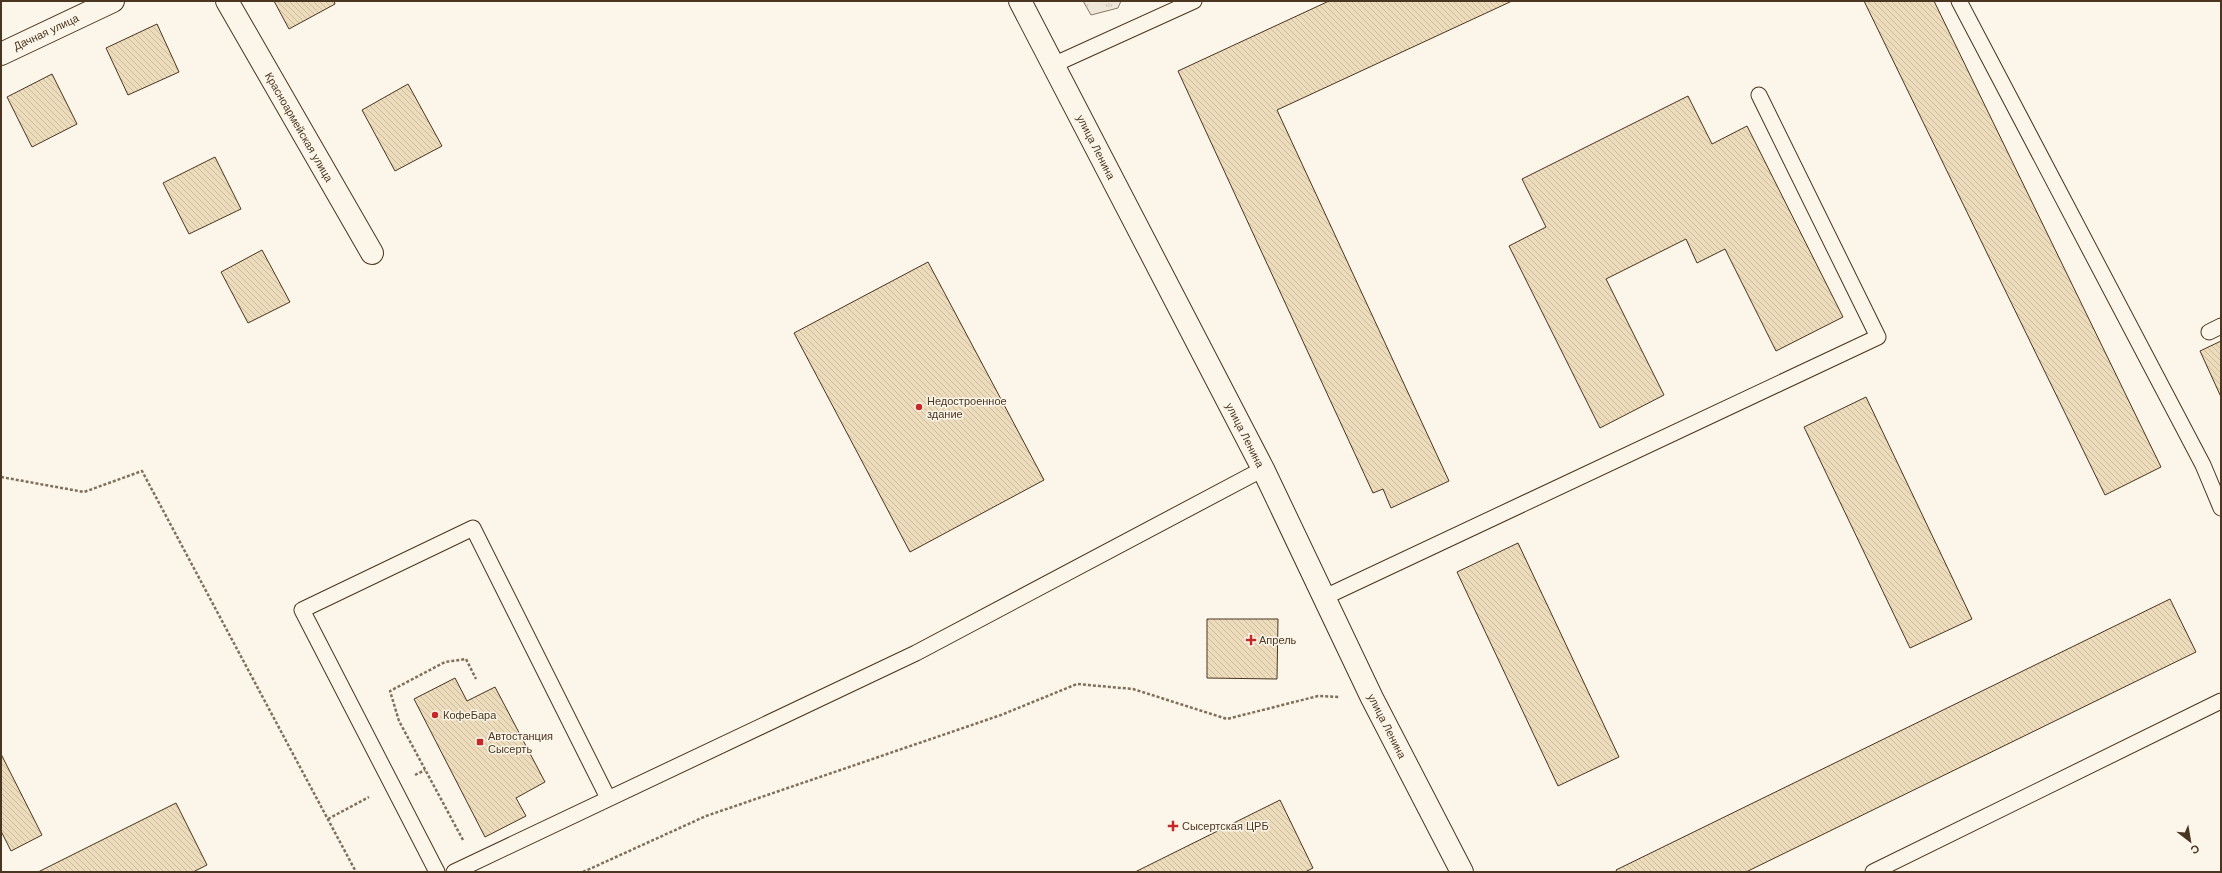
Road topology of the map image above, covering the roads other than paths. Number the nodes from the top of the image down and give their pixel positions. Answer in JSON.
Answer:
{"nodes":[{"id":1,"x":113,"y":1,"type":"edge"},
{"id":2,"x":227,"y":1,"type":"edge"},
{"id":3,"x":1020,"y":1,"type":"edge"},
{"id":4,"x":1194,"y":1,"type":"edge"},
{"id":5,"x":1959,"y":1,"type":"edge"},
{"id":6,"x":1,"y":54,"type":"edge"},
{"id":7,"x":1054,"y":65,"type":"junction"},
{"id":8,"x":1760,"y":95,"type":"dead end"},
{"id":9,"x":372,"y":253,"type":"dead end"},
{"id":10,"x":1263,"y":469,"type":"junction"},
{"id":11,"x":2221,"y":508,"type":"edge"},
{"id":12,"x":1325,"y":597,"type":"junction"},
{"id":13,"x":2221,"y":701,"type":"edge"},
{"id":14,"x":608,"y":798,"type":"junction"},
{"id":15,"x":437,"y":872,"type":"edge"},
{"id":16,"x":454,"y":872,"type":"edge"},
{"id":17,"x":1462,"y":872,"type":"edge"},
{"id":18,"x":1873,"y":872,"type":"edge"}],
"edges":[{"from":1,"to":6,"type":"street","name":"Дачная улица"},
{"from":2,"to":9,"type":"street","name":"Красноармейская улица"},
{"from":3,"to":7,"type":"street","name":"улица Ленина"},
{"from":4,"to":7,"type":"lane"},
{"from":5,"to":11,"type":"lane"},
{"from":7,"to":10,"type":"street","name":"улица Ленина"},
{"from":8,"to":12,"type":"lane"},
{"from":10,"to":12,"type":"street","name":"улица Ленина"},
{"from":10,"to":14,"type":"lane"},
{"from":12,"to":17,"type":"street","name":"улица Ленина"},
{"from":13,"to":18,"type":"lane"},
{"from":14,"to":15,"type":"lane"},
{"from":14,"to":16,"type":"lane"}]}
